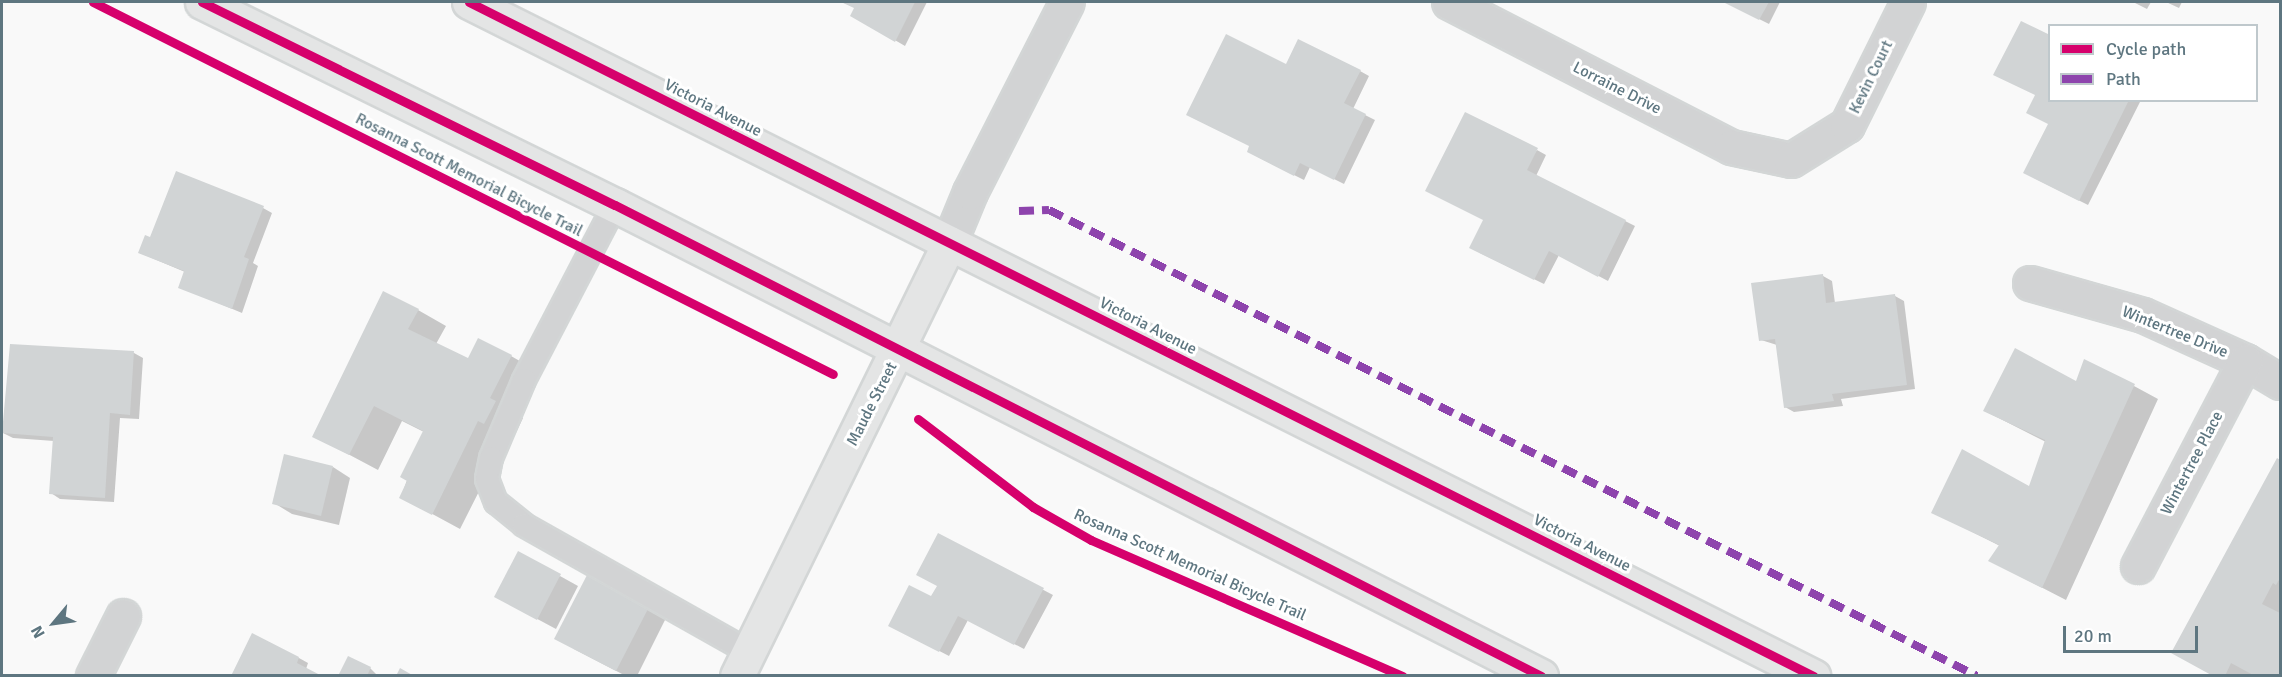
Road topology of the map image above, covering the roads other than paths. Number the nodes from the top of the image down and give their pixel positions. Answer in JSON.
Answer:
{"nodes":[{"id":1,"x":202,"y":2,"type":"edge"},
{"id":2,"x":469,"y":2,"type":"edge"},
{"id":3,"x":1067,"y":2,"type":"edge"},
{"id":4,"x":1449,"y":2,"type":"edge"},
{"id":5,"x":1908,"y":2,"type":"edge"},
{"id":6,"x":1791,"y":160,"type":"joint"},
{"id":7,"x":615,"y":205,"type":"junction"},
{"id":8,"x":949,"y":243,"type":"junction"},
{"id":9,"x":2030,"y":283,"type":"dead end"},
{"id":10,"x":898,"y":352,"type":"junction"},
{"id":11,"x":2245,"y":361,"type":"junction"},
{"id":12,"x":2280,"y":382,"type":"edge"},
{"id":13,"x":2138,"y":566,"type":"dead end"},
{"id":14,"x":123,"y":616,"type":"dead end"},
{"id":15,"x":743,"y":664,"type":"edge"},
{"id":16,"x":93,"y":675,"type":"edge"},
{"id":17,"x":1541,"y":675,"type":"edge"},
{"id":18,"x":1813,"y":675,"type":"edge"}],
"edges":[{"from":1,"to":7,"type":"main road"},
{"from":2,"to":8,"type":"main road","name":"Victoria Avenue"},
{"from":3,"to":8,"type":"street","name":"Maude Street"},
{"from":4,"to":6,"type":"street","name":"Lorraine Drive"},
{"from":5,"to":6,"type":"street","name":"Kevin Court"},
{"from":7,"to":10,"type":"main road"},
{"from":7,"to":15,"type":"lane"},
{"from":8,"to":10,"type":"main road","name":"Maude Street"},
{"from":8,"to":18,"type":"main road","name":"Victoria Avenue"},
{"from":9,"to":11,"type":"street","name":"Wintertree Drive"},
{"from":10,"to":15,"type":"main road","name":"Maude Street"},
{"from":10,"to":17,"type":"main road"},
{"from":11,"to":12,"type":"street","name":"Wintertree Drive"},
{"from":11,"to":13,"type":"street","name":"Wintertree Place"},
{"from":14,"to":16,"type":"street"}]}
